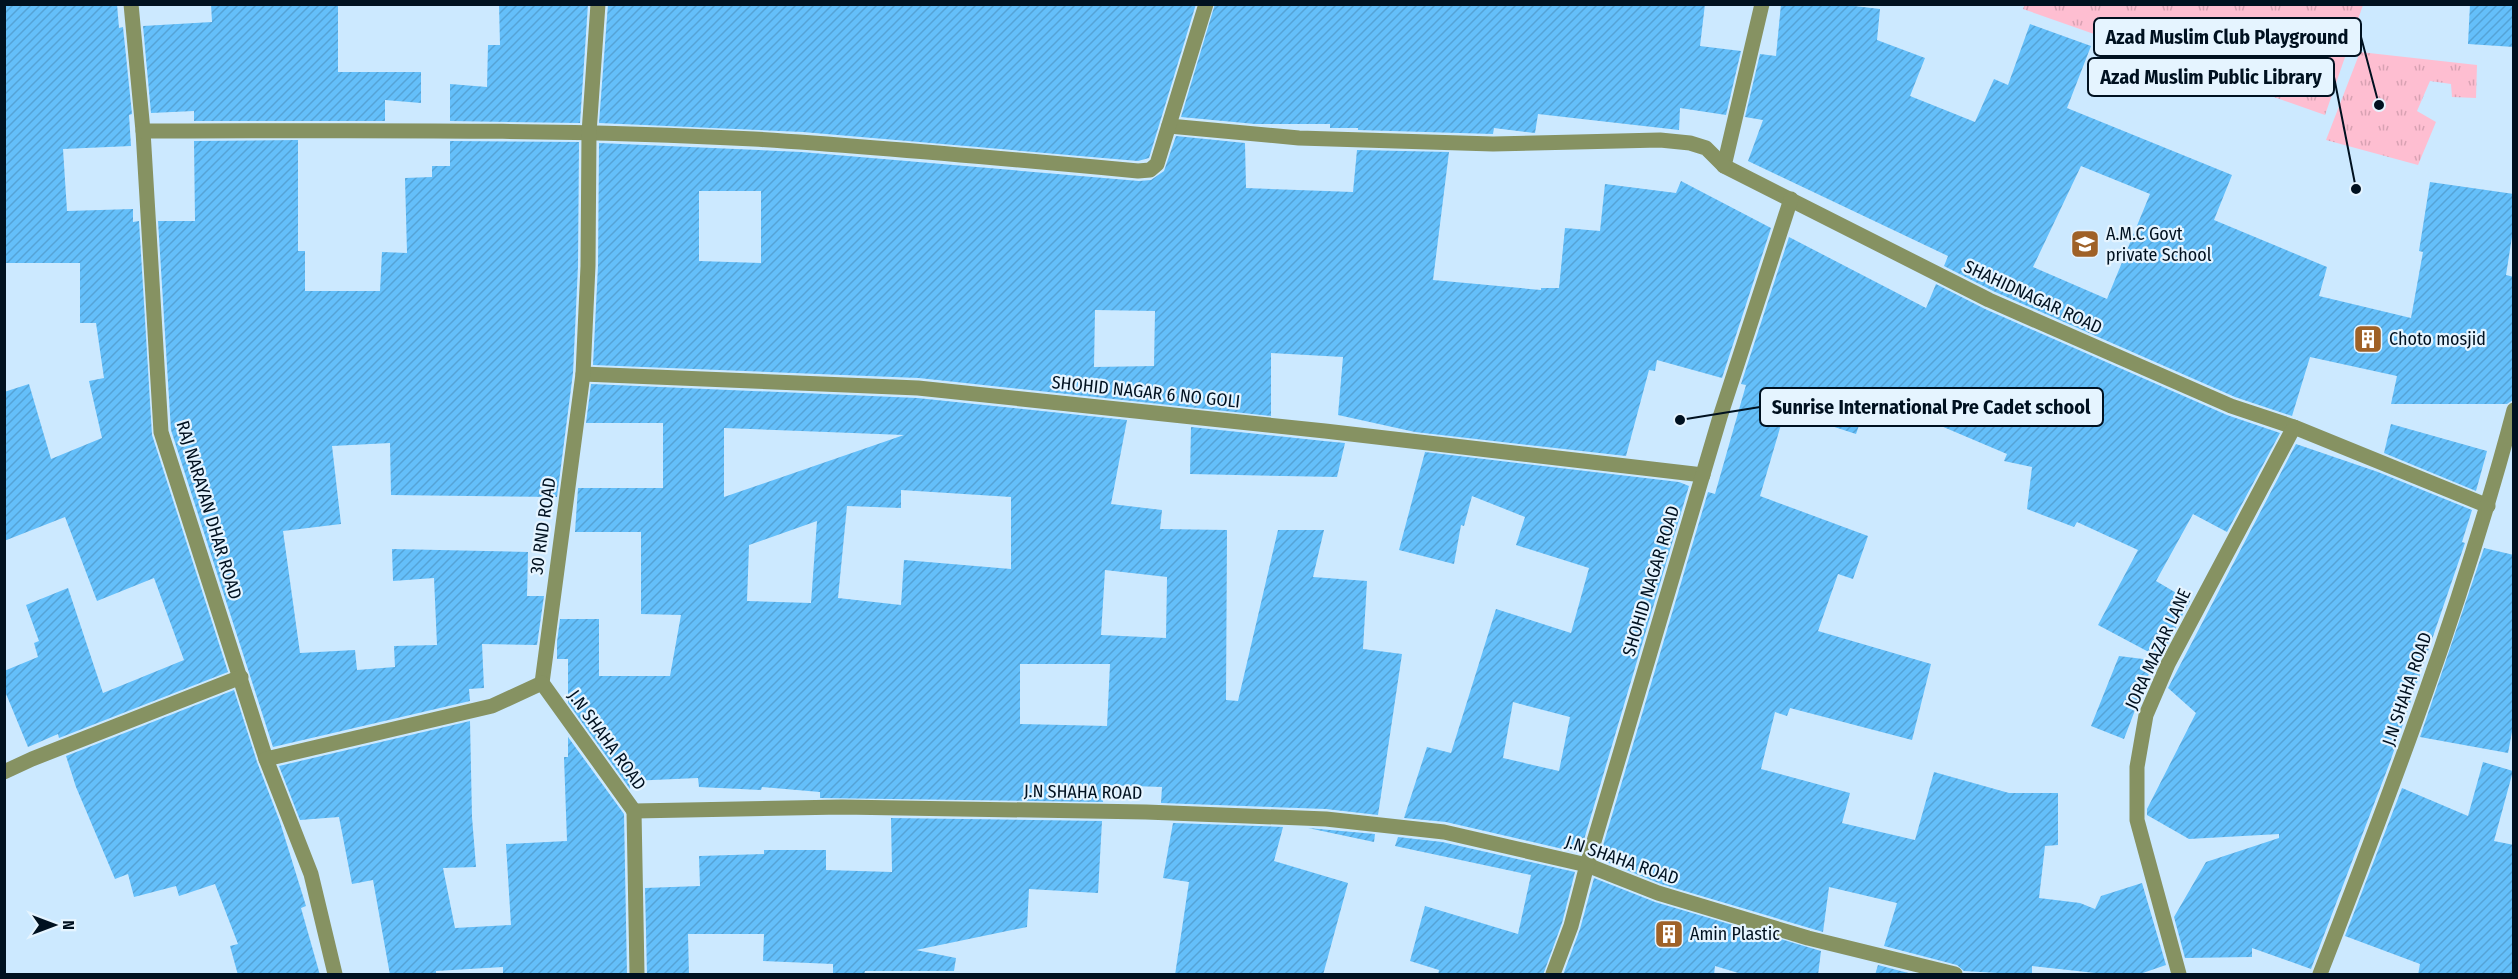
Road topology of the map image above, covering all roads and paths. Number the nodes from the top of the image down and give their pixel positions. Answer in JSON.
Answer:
{"nodes":[{"id":1,"x":131,"y":4,"type":"edge"},
{"id":2,"x":598,"y":4,"type":"edge"},
{"id":3,"x":1206,"y":4,"type":"edge"},
{"id":4,"x":1762,"y":4,"type":"edge"},
{"id":5,"x":1169,"y":126,"type":"junction"},
{"id":6,"x":144,"y":132,"type":"junction"},
{"id":7,"x":589,"y":133,"type":"junction"},
{"id":8,"x":1724,"y":166,"type":"junction"},
{"id":9,"x":1791,"y":199,"type":"junction"},
{"id":10,"x":583,"y":374,"type":"junction"},
{"id":11,"x":2514,"y":410,"type":"edge"},
{"id":12,"x":2294,"y":427,"type":"junction"},
{"id":13,"x":1703,"y":475,"type":"junction"},
{"id":14,"x":2488,"y":507,"type":"junction"},
{"id":15,"x":241,"y":677,"type":"junction"},
{"id":16,"x":542,"y":683,"type":"junction"},
{"id":17,"x":266,"y":759,"type":"junction"},
{"id":18,"x":4,"y":772,"type":"edge"},
{"id":19,"x":634,"y":811,"type":"junction"},
{"id":20,"x":1587,"y":865,"type":"junction"},
{"id":21,"x":335,"y":975,"type":"edge"},
{"id":22,"x":637,"y":975,"type":"edge"},
{"id":23,"x":1553,"y":975,"type":"edge"},
{"id":24,"x":1955,"y":975,"type":"edge"},
{"id":25,"x":2179,"y":975,"type":"edge"},
{"id":26,"x":2320,"y":975,"type":"edge"}],
"edges":[{"from":1,"to":6,"type":"street","name":"RAJ NARAYAN DHAR ROAD"},
{"from":2,"to":7,"type":"street","name":"30 RND ROAD"},
{"from":3,"to":5,"type":"street"},
{"from":4,"to":8,"type":"street"},
{"from":5,"to":7,"type":"street"},
{"from":5,"to":8,"type":"street","name":"SHAHIDNAGAR ROAD"},
{"from":6,"to":7,"type":"street"},
{"from":6,"to":15,"type":"street","name":"RAJ NARAYAN DHAR ROAD"},
{"from":7,"to":10,"type":"street","name":"30 RND ROAD"},
{"from":8,"to":9,"type":"street","name":"SHAHIDNAGAR ROAD"},
{"from":9,"to":12,"type":"street","name":"SHAHIDNAGAR ROAD"},
{"from":9,"to":13,"type":"street","name":"SHOHID NAGAR ROAD"},
{"from":10,"to":13,"type":"street","name":"SHOHID NAGAR 6 NO GOLI"},
{"from":10,"to":16,"type":"street","name":"30 RND ROAD"},
{"from":11,"to":14,"type":"street","name":"J.N SHAHA ROAD"},
{"from":12,"to":14,"type":"street","name":"SHAHIDNAGAR ROAD"},
{"from":12,"to":25,"type":"street","name":"JORA MAZAR LANE"},
{"from":13,"to":20,"type":"street","name":"SHOHID NAGAR ROAD"},
{"from":14,"to":26,"type":"street","name":"J.N SHAHA ROAD"},
{"from":15,"to":17,"type":"street","name":"RAJ NARAYAN DHAR ROAD"},
{"from":15,"to":18,"type":"street"},
{"from":16,"to":17,"type":"street","name":"J.N SHAHA ROAD"},
{"from":16,"to":19,"type":"street","name":"J.N SHAHA ROAD"},
{"from":17,"to":21,"type":"street","name":"RAJ NARAYAN DHAR ROAD"},
{"from":19,"to":20,"type":"street","name":"J.N SHAHA ROAD"},
{"from":19,"to":22,"type":"street"},
{"from":20,"to":23,"type":"street","name":"SHOHID NAGAR ROAD"},
{"from":20,"to":24,"type":"street","name":"J.N SHAHA ROAD"}]}
